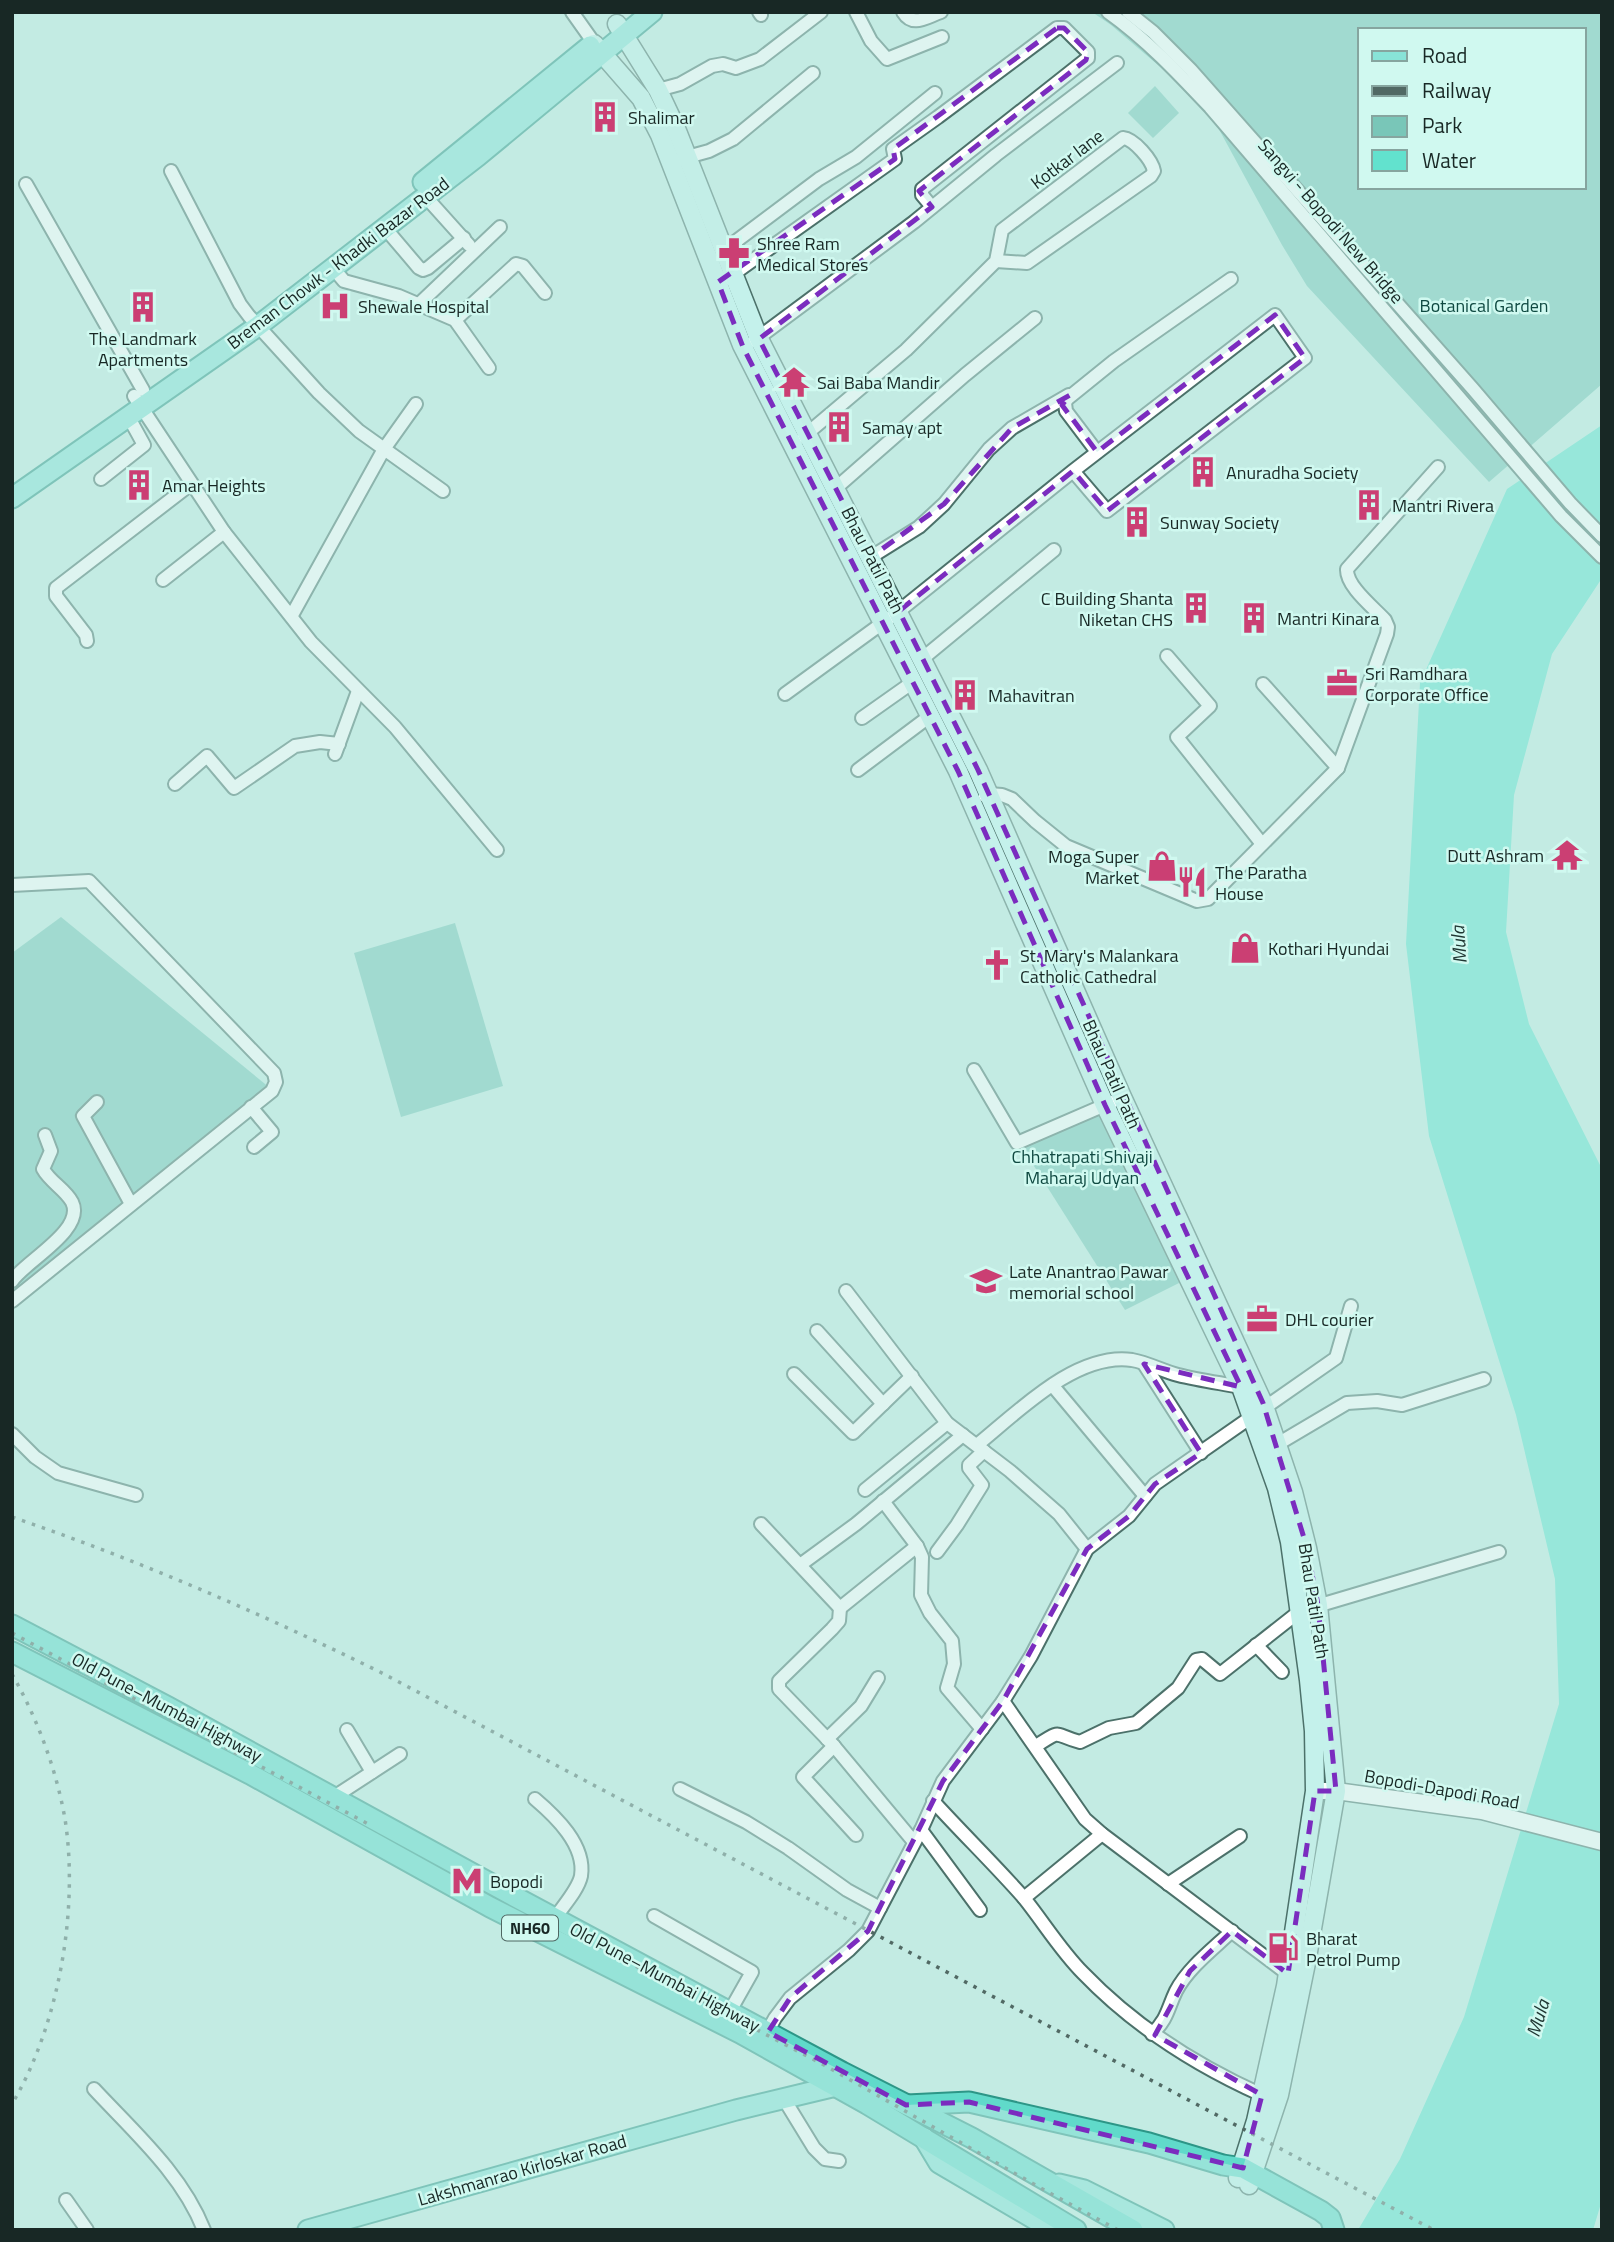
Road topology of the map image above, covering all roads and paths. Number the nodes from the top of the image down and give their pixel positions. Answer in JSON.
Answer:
{"nodes":[{"id":1,"x":572,"y":12,"type":"edge"},
{"id":2,"x":652,"y":12,"type":"edge"},
{"id":3,"x":821,"y":12,"type":"edge"},
{"id":4,"x":856,"y":12,"type":"edge"},
{"id":5,"x":903,"y":12,"type":"edge"},
{"id":6,"x":941,"y":12,"type":"edge"},
{"id":7,"x":1108,"y":12,"type":"edge"},
{"id":8,"x":1128,"y":12,"type":"edge"},
{"id":9,"x":625,"y":24,"type":"edge"},
{"id":10,"x":942,"y":37,"type":"dead end"},
{"id":11,"x":597,"y":48,"type":"junction"},
{"id":12,"x":1117,"y":63,"type":"dead end"},
{"id":13,"x":813,"y":73,"type":"dead end"},
{"id":14,"x":658,"y":90,"type":"junction"},
{"id":15,"x":935,"y":93,"type":"dead end"},
{"id":16,"x":679,"y":159,"type":"junction"},
{"id":17,"x":171,"y":171,"type":"dead end"},
{"id":18,"x":26,"y":184,"type":"dead end"},
{"id":19,"x":425,"y":196,"type":"junction"},
{"id":20,"x":932,"y":207,"type":"junction"},
{"id":21,"x":500,"y":227,"type":"dead end"},
{"id":22,"x":385,"y":229,"type":"junction"},
{"id":23,"x":706,"y":231,"type":"junction"},
{"id":24,"x":464,"y":238,"type":"junction"},
{"id":25,"x":474,"y":250,"type":"junction"},
{"id":26,"x":723,"y":251,"type":"junction"},
{"id":27,"x":996,"y":261,"type":"junction"},
{"id":28,"x":333,"y":268,"type":"junction"},
{"id":29,"x":725,"y":279,"type":"junction"},
{"id":30,"x":1231,"y":279,"type":"dead end"},
{"id":31,"x":545,"y":293,"type":"dead end"},
{"id":32,"x":419,"y":304,"type":"junction"},
{"id":33,"x":1035,"y":317,"type":"dead end"},
{"id":34,"x":455,"y":320,"type":"junction"},
{"id":35,"x":254,"y":321,"type":"junction"},
{"id":36,"x":751,"y":343,"type":"junction"},
{"id":37,"x":489,"y":368,"type":"dead end"},
{"id":38,"x":1070,"y":394,"type":"junction"},
{"id":39,"x":137,"y":402,"type":"junction"},
{"id":40,"x":416,"y":404,"type":"dead end"},
{"id":41,"x":800,"y":438,"type":"junction"},
{"id":42,"x":384,"y":449,"type":"junction"},
{"id":43,"x":1097,"y":452,"type":"junction"},
{"id":44,"x":1438,"y":467,"type":"dead end"},
{"id":45,"x":1073,"y":471,"type":"junction"},
{"id":46,"x":101,"y":479,"type":"dead end"},
{"id":47,"x":12,"y":482,"type":"edge"},
{"id":48,"x":191,"y":484,"type":"junction"},
{"id":49,"x":836,"y":488,"type":"junction"},
{"id":50,"x":443,"y":491,"type":"dead end"},
{"id":51,"x":12,"y":498,"type":"edge"},
{"id":52,"x":224,"y":532,"type":"junction"},
{"id":53,"x":1602,"y":536,"type":"edge"},
{"id":54,"x":1054,"y":550,"type":"dead end"},
{"id":55,"x":871,"y":557,"type":"junction"},
{"id":56,"x":1602,"y":558,"type":"edge"},
{"id":57,"x":163,"y":580,"type":"dead end"},
{"id":58,"x":898,"y":611,"type":"junction"},
{"id":59,"x":292,"y":615,"type":"junction"},
{"id":60,"x":883,"y":622,"type":"junction"},
{"id":61,"x":87,"y":641,"type":"dead end"},
{"id":62,"x":1167,"y":656,"type":"dead end"},
{"id":63,"x":922,"y":659,"type":"junction"},
{"id":64,"x":913,"y":682,"type":"junction"},
{"id":65,"x":1263,"y":684,"type":"dead end"},
{"id":66,"x":358,"y":691,"type":"junction"},
{"id":67,"x":785,"y":694,"type":"dead end"},
{"id":68,"x":930,"y":716,"type":"junction"},
{"id":69,"x":862,"y":718,"type":"dead end"},
{"id":70,"x":1338,"y":768,"type":"junction"},
{"id":71,"x":858,"y":770,"type":"dead end"},
{"id":72,"x":175,"y":784,"type":"dead end"},
{"id":73,"x":989,"y":794,"type":"junction"},
{"id":74,"x":972,"y":803,"type":"junction"},
{"id":75,"x":1262,"y":845,"type":"junction"},
{"id":76,"x":497,"y":850,"type":"dead end"},
{"id":77,"x":12,"y":884,"type":"edge"},
{"id":78,"x":974,"y":1070,"type":"dead end"},
{"id":79,"x":1122,"y":1097,"type":"junction"},
{"id":80,"x":97,"y":1102,"type":"dead end"},
{"id":81,"x":1105,"y":1105,"type":"junction"},
{"id":82,"x":251,"y":1107,"type":"junction"},
{"id":83,"x":45,"y":1135,"type":"dead end"},
{"id":84,"x":254,"y":1147,"type":"dead end"},
{"id":85,"x":131,"y":1204,"type":"junction"},
{"id":86,"x":12,"y":1282,"type":"edge"},
{"id":87,"x":846,"y":1291,"type":"dead end"},
{"id":88,"x":13,"y":1300,"type":"edge"},
{"id":89,"x":1351,"y":1306,"type":"dead end"},
{"id":90,"x":817,"y":1331,"type":"dead end"},
{"id":91,"x":1144,"y":1364,"type":"junction"},
{"id":92,"x":794,"y":1374,"type":"dead end"},
{"id":93,"x":912,"y":1376,"type":"junction"},
{"id":94,"x":1484,"y":1379,"type":"dead end"},
{"id":95,"x":1053,"y":1385,"type":"junction"},
{"id":96,"x":1241,"y":1387,"type":"junction"},
{"id":97,"x":883,"y":1404,"type":"junction"},
{"id":98,"x":1258,"y":1413,"type":"junction"},
{"id":99,"x":947,"y":1423,"type":"junction"},
{"id":100,"x":12,"y":1434,"type":"edge"},
{"id":101,"x":963,"y":1435,"type":"junction"},
{"id":102,"x":1276,"y":1445,"type":"junction"},
{"id":103,"x":981,"y":1448,"type":"junction"},
{"id":104,"x":1201,"y":1453,"type":"junction"},
{"id":105,"x":865,"y":1490,"type":"dead end"},
{"id":106,"x":136,"y":1495,"type":"dead end"},
{"id":107,"x":1145,"y":1496,"type":"junction"},
{"id":108,"x":883,"y":1501,"type":"junction"},
{"id":109,"x":761,"y":1524,"type":"dead end"},
{"id":110,"x":917,"y":1546,"type":"junction"},
{"id":111,"x":1087,"y":1549,"type":"junction"},
{"id":112,"x":937,"y":1552,"type":"dead end"},
{"id":113,"x":1499,"y":1552,"type":"dead end"},
{"id":114,"x":800,"y":1565,"type":"junction"},
{"id":115,"x":1318,"y":1605,"type":"junction"},
{"id":116,"x":840,"y":1608,"type":"junction"},
{"id":117,"x":1300,"y":1611,"type":"junction"},
{"id":118,"x":12,"y":1625,"type":"edge"},
{"id":119,"x":1256,"y":1645,"type":"junction"},
{"id":120,"x":12,"y":1652,"type":"edge"},
{"id":121,"x":1282,"y":1672,"type":"dead end"},
{"id":122,"x":878,"y":1678,"type":"dead end"},
{"id":123,"x":1003,"y":1701,"type":"junction"},
{"id":124,"x":982,"y":1729,"type":"junction"},
{"id":125,"x":347,"y":1730,"type":"dead end"},
{"id":126,"x":831,"y":1742,"type":"junction"},
{"id":127,"x":1036,"y":1746,"type":"junction"},
{"id":128,"x":400,"y":1754,"type":"dead end"},
{"id":129,"x":372,"y":1772,"type":"junction"},
{"id":130,"x":680,"y":1789,"type":"dead end"},
{"id":131,"x":1315,"y":1791,"type":"junction"},
{"id":132,"x":1336,"y":1791,"type":"junction"},
{"id":133,"x":334,"y":1797,"type":"junction"},
{"id":134,"x":534,"y":1799,"type":"dead end"},
{"id":135,"x":933,"y":1801,"type":"junction"},
{"id":136,"x":1102,"y":1834,"type":"junction"},
{"id":137,"x":856,"y":1835,"type":"dead end"},
{"id":138,"x":917,"y":1836,"type":"junction"},
{"id":139,"x":1240,"y":1836,"type":"dead end"},
{"id":140,"x":1602,"y":1842,"type":"edge"},
{"id":141,"x":1168,"y":1884,"type":"junction"},
{"id":142,"x":1024,"y":1898,"type":"junction"},
{"id":143,"x":880,"y":1908,"type":"junction"},
{"id":144,"x":980,"y":1910,"type":"dead end"},
{"id":145,"x":654,"y":1916,"type":"dead end"},
{"id":146,"x":555,"y":1918,"type":"junction"},
{"id":147,"x":1232,"y":1931,"type":"junction"},
{"id":148,"x":1288,"y":1973,"type":"junction"},
{"id":149,"x":730,"y":2011,"type":"junction"},
{"id":150,"x":1152,"y":2034,"type":"junction"},
{"id":151,"x":764,"y":2038,"type":"junction"},
{"id":152,"x":841,"y":2080,"type":"junction"},
{"id":153,"x":94,"y":2090,"type":"dead end"},
{"id":154,"x":1262,"y":2095,"type":"junction"},
{"id":155,"x":784,"y":2099,"type":"junction"},
{"id":156,"x":906,"y":2105,"type":"junction"},
{"id":157,"x":1000,"y":2108,"type":"junction"},
{"id":158,"x":972,"y":2137,"type":"junction"},
{"id":159,"x":924,"y":2138,"type":"junction"},
{"id":160,"x":839,"y":2161,"type":"dead end"},
{"id":161,"x":1241,"y":2174,"type":"junction"},
{"id":162,"x":1048,"y":2181,"type":"junction"},
{"id":163,"x":66,"y":2200,"type":"dead end"},
{"id":164,"x":87,"y":2230,"type":"edge"},
{"id":165,"x":204,"y":2230,"type":"edge"},
{"id":166,"x":308,"y":2230,"type":"edge"},
{"id":167,"x":1053,"y":2230,"type":"edge"},
{"id":168,"x":1076,"y":2230,"type":"edge"},
{"id":169,"x":1133,"y":2230,"type":"edge"},
{"id":170,"x":1164,"y":2230,"type":"edge"},
{"id":171,"x":1322,"y":2230,"type":"edge"},
{"id":172,"x":1334,"y":2230,"type":"edge"}],
"edges":[{"from":1,"to":11,"type":"street"},
{"from":2,"to":9,"type":"main road","name":"Breman Chowk - Khadki Bazar Road"},
{"from":3,"to":14,"type":"street"},
{"from":4,"to":10,"type":"street"},
{"from":5,"to":6,"type":"street"},
{"from":7,"to":56,"type":"street","name":"Sangvi - Bopodi New Bridge"},
{"from":8,"to":53,"type":"street","name":"Sangvi - Bopodi New Bridge"},
{"from":9,"to":11,"type":"main road","name":"Breman Chowk - Khadki Bazar Road"},
{"from":9,"to":14,"type":"main road","name":"Bhau Patil Path"},
{"from":11,"to":16,"type":"main road","name":"Bhau Patil Path"},
{"from":11,"to":19,"type":"main road","name":"Breman Chowk - Khadki Bazar Road"},
{"from":11,"to":35,"type":"main road","name":"Breman Chowk - Khadki Bazar Road"},
{"from":12,"to":20,"type":"street"},
{"from":13,"to":16,"type":"street"},
{"from":14,"to":16,"type":"main road","name":"Bhau Patil Path"},
{"from":15,"to":26,"type":"street"},
{"from":16,"to":23,"type":"main road","name":"Bhau Patil Path"},
{"from":17,"to":35,"type":"street"},
{"from":18,"to":39,"type":"street"},
{"from":19,"to":22,"type":"main road","name":"Breman Chowk - Khadki Bazar Road"},
{"from":19,"to":24,"type":"street"},
{"from":20,"to":29,"type":"street"},
{"from":20,"to":36,"type":"street"},
{"from":21,"to":25,"type":"street"},
{"from":22,"to":24,"type":"street"},
{"from":22,"to":28,"type":"main road","name":"Breman Chowk - Khadki Bazar Road"},
{"from":23,"to":26,"type":"main road","name":"Bhau Patil Path"},
{"from":23,"to":29,"type":"main road","name":"Bhau Patil Path"},
{"from":24,"to":25,"type":"street"},
{"from":25,"to":32,"type":"street"},
{"from":26,"to":29,"type":"main road","name":"Bhau Patil Path"},
{"from":27,"to":27,"type":"street","name":"Kotkar lane"},
{"from":27,"to":41,"type":"street"},
{"from":28,"to":32,"type":"street"},
{"from":28,"to":35,"type":"main road","name":"Breman Chowk - Khadki Bazar Road"},
{"from":29,"to":36,"type":"main road","name":"Bhau Patil Path"},
{"from":30,"to":38,"type":"street"},
{"from":31,"to":34,"type":"street"},
{"from":32,"to":34,"type":"street"},
{"from":33,"to":49,"type":"street"},
{"from":34,"to":37,"type":"street"},
{"from":35,"to":39,"type":"main road","name":"Breman Chowk - Khadki Bazar Road"},
{"from":35,"to":42,"type":"street"},
{"from":36,"to":41,"type":"main road","name":"Bhau Patil Path"},
{"from":38,"to":43,"type":"street"},
{"from":38,"to":55,"type":"street"},
{"from":39,"to":46,"type":"street"},
{"from":39,"to":47,"type":"main road","name":"Breman Chowk - Khadki Bazar Road"},
{"from":39,"to":48,"type":"street"},
{"from":39,"to":51,"type":"main road","name":"Breman Chowk - Khadki Bazar Road"},
{"from":40,"to":42,"type":"street"},
{"from":41,"to":49,"type":"main road","name":"Bhau Patil Path"},
{"from":41,"to":60,"type":"main road","name":"Bhau Patil Path"},
{"from":42,"to":50,"type":"street"},
{"from":42,"to":59,"type":"street"},
{"from":43,"to":45,"type":"street"},
{"from":43,"to":45,"type":"street"},
{"from":44,"to":70,"type":"street"},
{"from":45,"to":58,"type":"street"},
{"from":48,"to":52,"type":"street"},
{"from":48,"to":61,"type":"street"},
{"from":49,"to":55,"type":"main road","name":"Bhau Patil Path"},
{"from":52,"to":57,"type":"street"},
{"from":52,"to":59,"type":"street"},
{"from":54,"to":63,"type":"street"},
{"from":55,"to":58,"type":"main road","name":"Bhau Patil Path"},
{"from":58,"to":60,"type":"street"},
{"from":58,"to":63,"type":"main road","name":"Bhau Patil Path"},
{"from":59,"to":66,"type":"street"},
{"from":60,"to":64,"type":"main road","name":"Bhau Patil Path"},
{"from":60,"to":67,"type":"street"},
{"from":62,"to":75,"type":"street"},
{"from":63,"to":73,"type":"main road","name":"Bhau Patil Path"},
{"from":64,"to":68,"type":"main road","name":"Bhau Patil Path"},
{"from":64,"to":69,"type":"street"},
{"from":65,"to":70,"type":"street"},
{"from":66,"to":72,"type":"street"},
{"from":66,"to":76,"type":"street"},
{"from":68,"to":71,"type":"street"},
{"from":68,"to":74,"type":"main road","name":"Bhau Patil Path"},
{"from":70,"to":75,"type":"street"},
{"from":73,"to":74,"type":"street"},
{"from":73,"to":75,"type":"street"},
{"from":73,"to":79,"type":"main road","name":"Bhau Patil Path"},
{"from":74,"to":81,"type":"main road","name":"Bhau Patil Path"},
{"from":77,"to":82,"type":"street"},
{"from":78,"to":81,"type":"street"},
{"from":79,"to":81,"type":"street"},
{"from":79,"to":98,"type":"main road","name":"Bhau Patil Path"},
{"from":80,"to":85,"type":"street"},
{"from":81,"to":96,"type":"main road","name":"Bhau Patil Path"},
{"from":82,"to":84,"type":"street"},
{"from":82,"to":85,"type":"street"},
{"from":83,"to":86,"type":"street"},
{"from":85,"to":88,"type":"street"},
{"from":87,"to":93,"type":"street"},
{"from":89,"to":98,"type":"street"},
{"from":90,"to":97,"type":"street"},
{"from":91,"to":95,"type":"street"},
{"from":91,"to":96,"type":"street"},
{"from":91,"to":104,"type":"street"},
{"from":92,"to":97,"type":"street"},
{"from":93,"to":97,"type":"street"},
{"from":93,"to":99,"type":"street"},
{"from":94,"to":102,"type":"street"},
{"from":95,"to":103,"type":"street"},
{"from":95,"to":107,"type":"street"},
{"from":96,"to":98,"type":"main road","name":"Bhau Patil Path"},
{"from":98,"to":102,"type":"main road","name":"Bhau Patil Path"},
{"from":98,"to":104,"type":"street"},
{"from":98,"to":117,"type":"main road","name":"Bhau Patil Path"},
{"from":99,"to":101,"type":"street"},
{"from":99,"to":105,"type":"street"},
{"from":100,"to":106,"type":"street"},
{"from":101,"to":103,"type":"street"},
{"from":101,"to":108,"type":"street"},
{"from":102,"to":115,"type":"main road","name":"Bhau Patil Path"},
{"from":103,"to":111,"type":"street"},
{"from":103,"to":112,"type":"street"},
{"from":104,"to":107,"type":"street"},
{"from":107,"to":111,"type":"street"},
{"from":108,"to":110,"type":"street"},
{"from":108,"to":114,"type":"street"},
{"from":109,"to":114,"type":"street"},
{"from":110,"to":116,"type":"street"},
{"from":110,"to":124,"type":"street"},
{"from":111,"to":123,"type":"street"},
{"from":113,"to":115,"type":"street"},
{"from":114,"to":116,"type":"street"},
{"from":115,"to":117,"type":"street"},
{"from":115,"to":132,"type":"main road","name":"Bhau Patil Path"},
{"from":116,"to":126,"type":"street"},
{"from":117,"to":119,"type":"street"},
{"from":117,"to":131,"type":"main road","name":"Bhau Patil Path"},
{"from":118,"to":133,"type":"highway","name":"Old Pune–Mumbai Highway","number":"NH60"},
{"from":119,"to":121,"type":"street"},
{"from":119,"to":127,"type":"street"},
{"from":120,"to":151,"type":"highway","name":"Old Pune–Mumbai Highway","number":"NH60"},
{"from":122,"to":126,"type":"street"},
{"from":123,"to":124,"type":"street"},
{"from":123,"to":127,"type":"street"},
{"from":124,"to":135,"type":"street"},
{"from":125,"to":129,"type":"street"},
{"from":126,"to":137,"type":"street"},
{"from":126,"to":138,"type":"street"},
{"from":127,"to":136,"type":"street"},
{"from":128,"to":129,"type":"street"},
{"from":129,"to":133,"type":"street"},
{"from":130,"to":143,"type":"street"},
{"from":131,"to":132,"type":"street","name":"Bopodi-Dapodi Road"},
{"from":131,"to":148,"type":"main road","name":"Bhau Patil Path"},
{"from":132,"to":140,"type":"street","name":"Bopodi-Dapodi Road"},
{"from":132,"to":161,"type":"main road","name":"Bhau Patil Path"},
{"from":133,"to":146,"type":"highway","name":"Old Pune–Mumbai Highway","number":"NH60"},
{"from":134,"to":146,"type":"street"},
{"from":135,"to":138,"type":"street"},
{"from":135,"to":142,"type":"street"},
{"from":136,"to":141,"type":"street"},
{"from":136,"to":142,"type":"street"},
{"from":138,"to":143,"type":"street"},
{"from":138,"to":144,"type":"street"},
{"from":139,"to":141,"type":"street"},
{"from":141,"to":147,"type":"street"},
{"from":142,"to":150,"type":"street"},
{"from":143,"to":151,"type":"street"},
{"from":145,"to":149,"type":"street"},
{"from":146,"to":149,"type":"highway","name":"Old Pune–Mumbai Highway","number":"NH60"},
{"from":147,"to":148,"type":"street"},
{"from":147,"to":150,"type":"street"},
{"from":148,"to":154,"type":"main road","name":"Bhau Patil Path"},
{"from":149,"to":151,"type":"highway","name":"Old Pune–Mumbai Highway","number":"NH60"},
{"from":150,"to":154,"type":"street"},
{"from":151,"to":152,"type":"highway","name":"Old Pune–Mumbai Highway","number":"NH60"},
{"from":152,"to":155,"type":"main road","name":"Lakshmanrao Kirloskar Road"},
{"from":152,"to":156,"type":"highway","name":"Old Pune–Mumbai Highway","number":"NH60"},
{"from":152,"to":159,"type":"highway","number":"NH60"},
{"from":153,"to":165,"type":"street"},
{"from":154,"to":161,"type":"main road","name":"Bhau Patil Path"},
{"from":155,"to":160,"type":"street"},
{"from":155,"to":166,"type":"main road","name":"Lakshmanrao Kirloskar Road"},
{"from":156,"to":157,"type":"highway"},
{"from":156,"to":158,"type":"highway","name":"Old Pune–Mumbai Highway","number":"NH60"},
{"from":157,"to":158,"type":"highway"},
{"from":157,"to":161,"type":"highway"},
{"from":158,"to":162,"type":"highway","name":"Old Pune–Mumbai Highway","number":"NH60"},
{"from":159,"to":167,"type":"main road"},
{"from":159,"to":168,"type":"highway","number":"NH60"},
{"from":161,"to":171,"type":"highway"},
{"from":161,"to":172,"type":"highway"},
{"from":162,"to":169,"type":"highway","name":"Old Pune–Mumbai Highway","number":"NH60"},
{"from":162,"to":170,"type":"main road"},
{"from":163,"to":164,"type":"street"}]}
